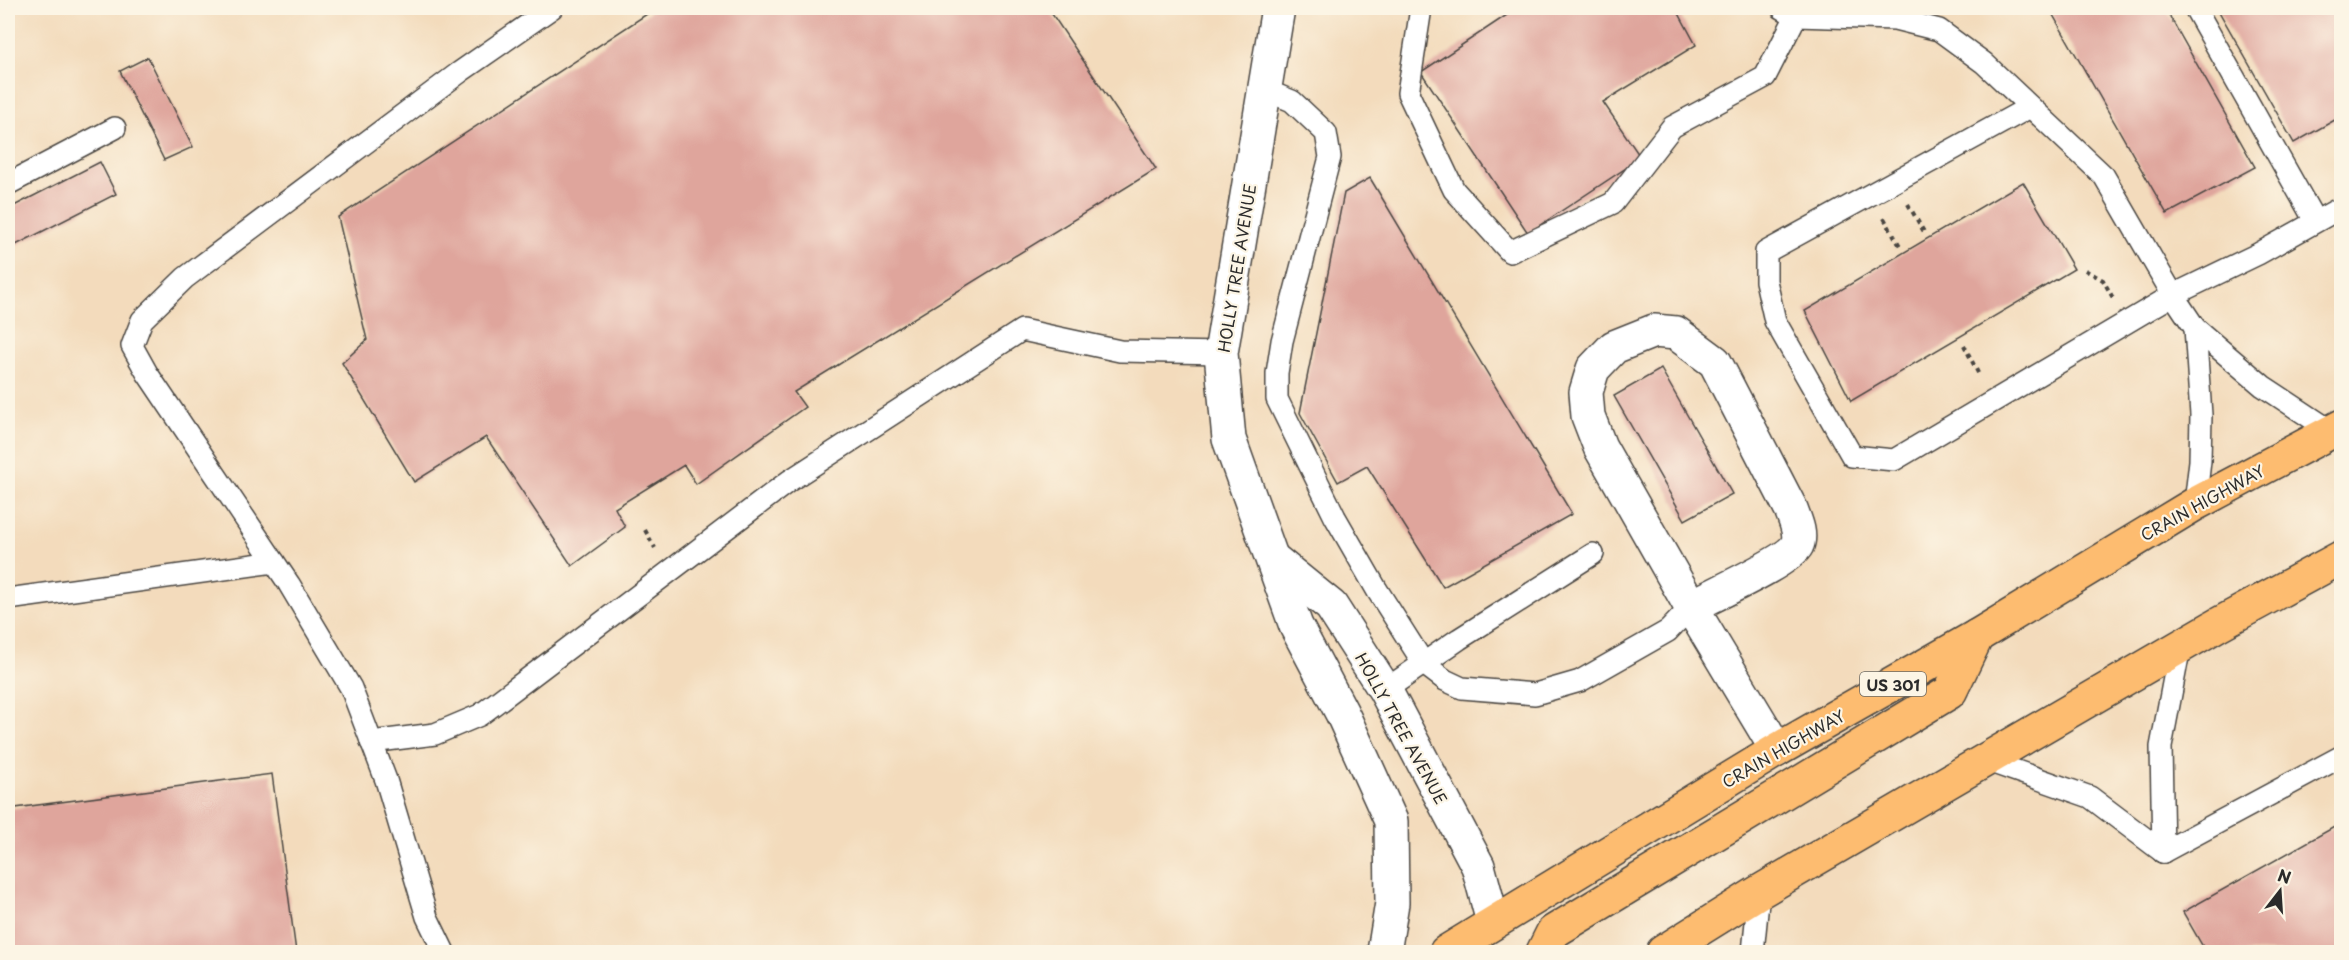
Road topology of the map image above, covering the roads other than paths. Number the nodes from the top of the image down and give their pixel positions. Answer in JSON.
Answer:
{"nodes":[{"id":1,"x":552,"y":8,"type":"edge"},
{"id":2,"x":1278,"y":8,"type":"edge"},
{"id":3,"x":1421,"y":8,"type":"edge"},
{"id":4,"x":2195,"y":8,"type":"edge"},
{"id":5,"x":1789,"y":12,"type":"edge"},
{"id":6,"x":1265,"y":90,"type":"junction"},
{"id":7,"x":2030,"y":107,"type":"junction"},
{"id":8,"x":115,"y":128,"type":"dead end"},
{"id":9,"x":8,"y":184,"type":"edge"},
{"id":10,"x":2342,"y":207,"type":"edge"},
{"id":11,"x":2315,"y":221,"type":"junction"},
{"id":12,"x":2174,"y":295,"type":"junction"},
{"id":13,"x":2195,"y":328,"type":"junction"},
{"id":14,"x":1221,"y":353,"type":"junction"},
{"id":15,"x":2336,"y":428,"type":"edge"},
{"id":16,"x":2195,"y":504,"type":"junction"},
{"id":17,"x":1593,"y":554,"type":"dead end"},
{"id":18,"x":2342,"y":557,"type":"edge"},
{"id":19,"x":1273,"y":559,"type":"junction"},
{"id":20,"x":274,"y":562,"type":"junction"},
{"id":21,"x":8,"y":599,"type":"edge"},
{"id":22,"x":1691,"y":607,"type":"junction"},
{"id":23,"x":1977,"y":636,"type":"junction"},
{"id":24,"x":2180,"y":646,"type":"junction"},
{"id":25,"x":1424,"y":664,"type":"junction"},
{"id":26,"x":1385,"y":690,"type":"junction"},
{"id":27,"x":371,"y":742,"type":"junction"},
{"id":28,"x":1778,"y":750,"type":"junction"},
{"id":29,"x":2342,"y":756,"type":"edge"},
{"id":30,"x":1985,"y":760,"type":"junction"},
{"id":31,"x":2163,"y":852,"type":"junction"},
{"id":32,"x":1759,"y":892,"type":"junction"},
{"id":33,"x":1490,"y":937,"type":"edge"},
{"id":34,"x":444,"y":952,"type":"edge"},
{"id":35,"x":1384,"y":952,"type":"edge"},
{"id":36,"x":1446,"y":952,"type":"edge"},
{"id":37,"x":1543,"y":952,"type":"edge"},
{"id":38,"x":1664,"y":952,"type":"edge"},
{"id":39,"x":1753,"y":952,"type":"edge"}],
"edges":[{"from":1,"to":20,"type":"lane"},
{"from":2,"to":6,"type":"street","name":"HOLLY TREE AVENUE"},
{"from":3,"to":5,"type":"lane"},
{"from":4,"to":11,"type":"lane"},
{"from":5,"to":7,"type":"lane"},
{"from":6,"to":14,"type":"street","name":"HOLLY TREE AVENUE"},
{"from":6,"to":25,"type":"lane"},
{"from":7,"to":12,"type":"lane"},
{"from":7,"to":12,"type":"lane"},
{"from":8,"to":9,"type":"lane"},
{"from":10,"to":11,"type":"lane"},
{"from":11,"to":12,"type":"lane"},
{"from":12,"to":13,"type":"lane"},
{"from":13,"to":15,"type":"lane"},
{"from":13,"to":16,"type":"lane"},
{"from":14,"to":19,"type":"street","name":"HOLLY TREE AVENUE"},
{"from":14,"to":27,"type":"lane"},
{"from":15,"to":16,"type":"highway","name":"CRAIN HIGHWAY","number":"US 301"},
{"from":16,"to":23,"type":"highway","name":"CRAIN HIGHWAY","number":"US 301"},
{"from":17,"to":25,"type":"lane"},
{"from":18,"to":24,"type":"highway"},
{"from":19,"to":26,"type":"street","name":"HOLLY TREE AVENUE"},
{"from":19,"to":35,"type":"street","name":"HOLLY TREE AVENUE"},
{"from":20,"to":21,"type":"lane"},
{"from":20,"to":27,"type":"lane"},
{"from":22,"to":22,"type":"street"},
{"from":22,"to":25,"type":"lane"},
{"from":22,"to":28,"type":"street"},
{"from":23,"to":28,"type":"highway","name":"CRAIN HIGHWAY","number":"US 301"},
{"from":23,"to":37,"type":"highway"},
{"from":24,"to":30,"type":"highway"},
{"from":24,"to":31,"type":"lane"},
{"from":25,"to":26,"type":"lane"},
{"from":26,"to":33,"type":"street","name":"HOLLY TREE AVENUE"},
{"from":27,"to":34,"type":"lane"},
{"from":28,"to":33,"type":"highway","name":"CRAIN HIGHWAY","number":"US 301"},
{"from":29,"to":31,"type":"lane"},
{"from":30,"to":31,"type":"lane"},
{"from":30,"to":32,"type":"highway"},
{"from":32,"to":38,"type":"highway"},
{"from":32,"to":39,"type":"lane"},
{"from":33,"to":36,"type":"highway","name":"CRAIN HIGHWAY","number":"US 301"}]}
